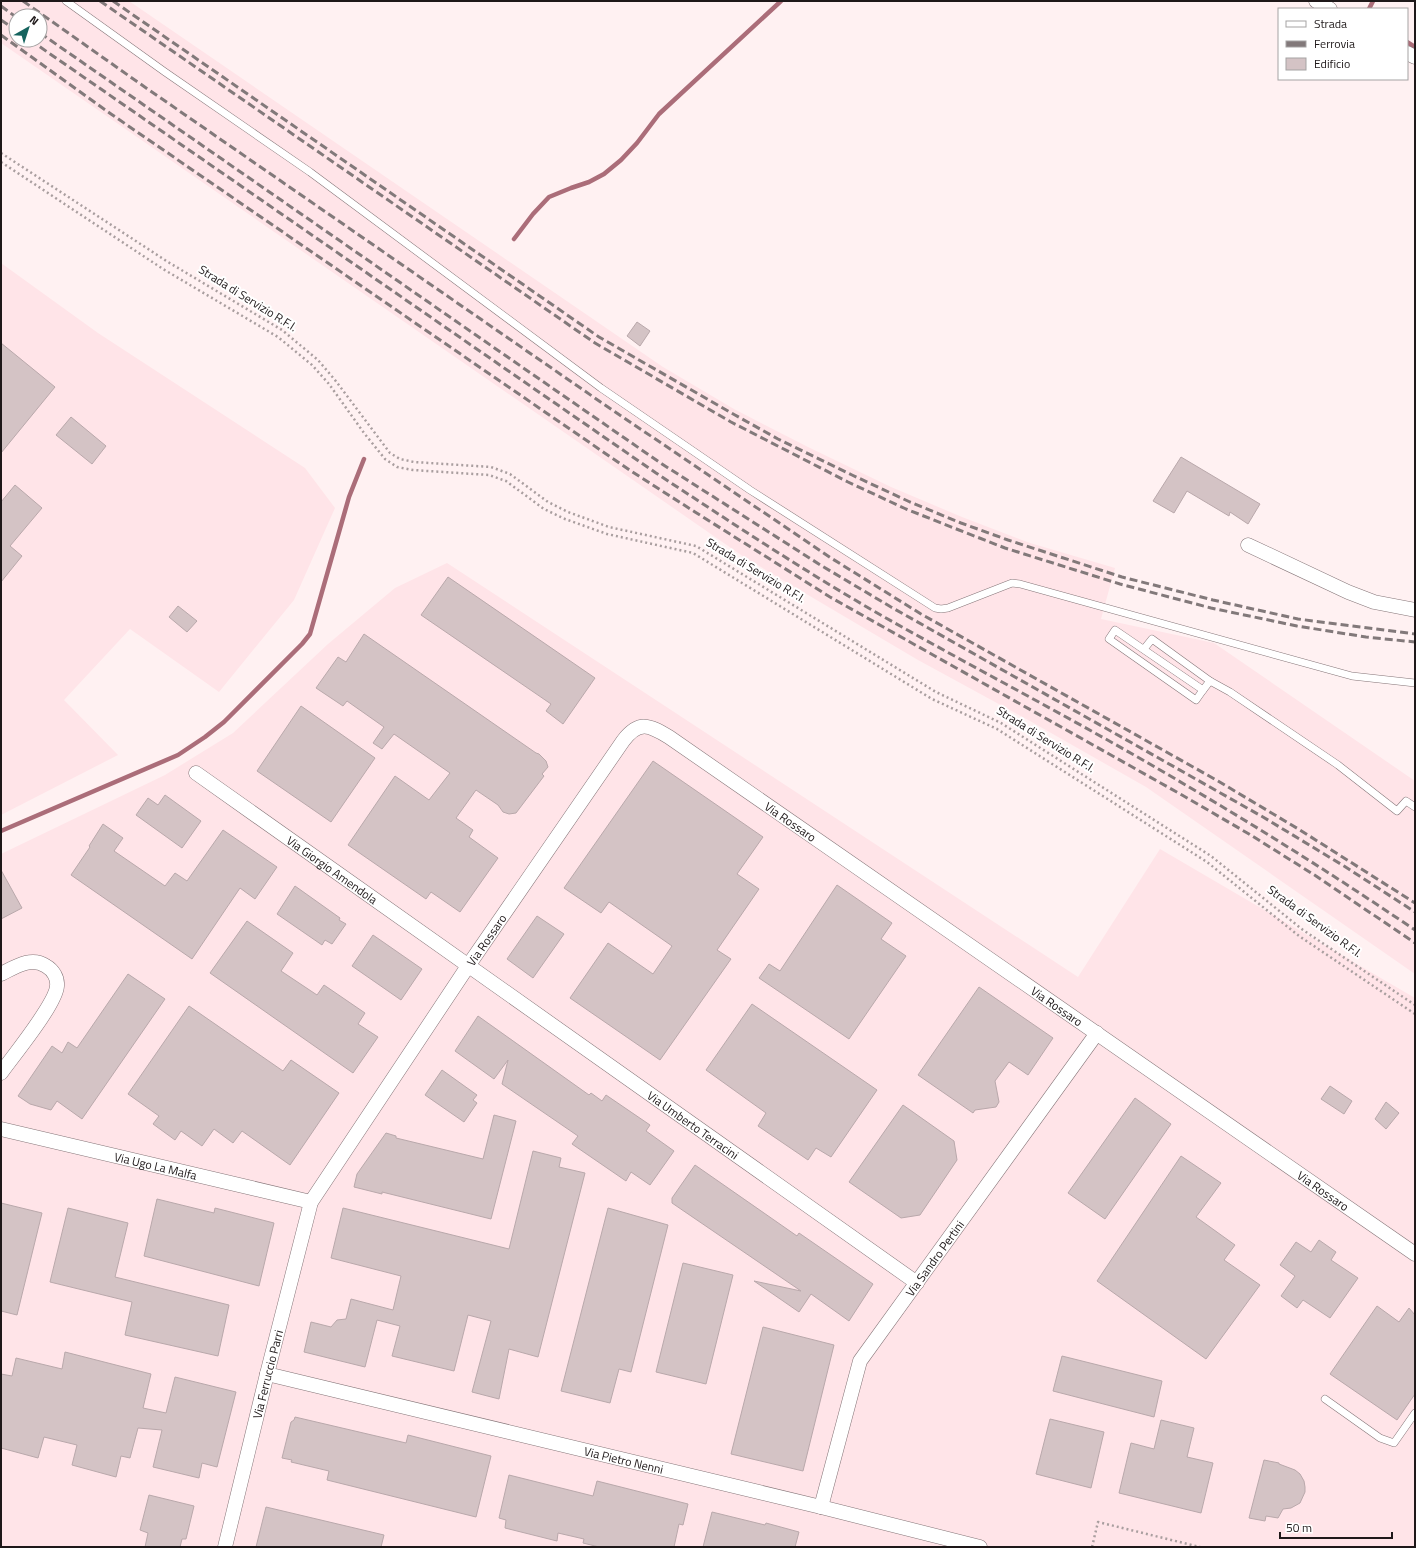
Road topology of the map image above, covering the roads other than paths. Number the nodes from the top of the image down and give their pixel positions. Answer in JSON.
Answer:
{"nodes":[{"id":1,"x":66,"y":1,"type":"edge"},
{"id":2,"x":1316,"y":1,"type":"edge"},
{"id":3,"x":1328,"y":8,"type":"edge"},
{"id":4,"x":1248,"y":545,"type":"dead end"},
{"id":5,"x":1415,"y":610,"type":"edge"},
{"id":6,"x":1144,"y":649,"type":"junction"},
{"id":7,"x":1210,"y":681,"type":"junction"},
{"id":8,"x":1415,"y":683,"type":"edge"},
{"id":9,"x":1202,"y":690,"type":"junction"},
{"id":10,"x":196,"y":773,"type":"dead end"},
{"id":11,"x":1415,"y":807,"type":"edge"},
{"id":12,"x":468,"y":966,"type":"junction"},
{"id":13,"x":1,"y":974,"type":"edge"},
{"id":14,"x":1097,"y":1033,"type":"junction"},
{"id":15,"x":1,"y":1073,"type":"edge"},
{"id":16,"x":1,"y":1129,"type":"edge"},
{"id":17,"x":311,"y":1202,"type":"junction"},
{"id":18,"x":1415,"y":1254,"type":"edge"},
{"id":19,"x":917,"y":1283,"type":"junction"},
{"id":20,"x":267,"y":1374,"type":"junction"},
{"id":21,"x":1325,"y":1399,"type":"dead end"},
{"id":22,"x":1415,"y":1414,"type":"edge"},
{"id":23,"x":821,"y":1507,"type":"junction"},
{"id":24,"x":226,"y":1547,"type":"edge"},
{"id":25,"x":980,"y":1547,"type":"edge"}],
"edges":[{"from":1,"to":8,"type":"lane"},
{"from":2,"to":3,"type":"street"},
{"from":4,"to":5,"type":"street"},
{"from":6,"to":7,"type":"lane"},
{"from":6,"to":9,"type":"lane"},
{"from":6,"to":9,"type":"lane"},
{"from":7,"to":9,"type":"lane"},
{"from":7,"to":11,"type":"lane"},
{"from":10,"to":12,"type":"street","name":"Via Giorgio Amendola"},
{"from":12,"to":14,"type":"street","name":"Via Rossaro"},
{"from":12,"to":17,"type":"street","name":"Via Rossaro"},
{"from":12,"to":19,"type":"street","name":"Via Umberto Terracini"},
{"from":13,"to":15,"type":"street"},
{"from":14,"to":18,"type":"street","name":"Via Rossaro"},
{"from":14,"to":19,"type":"street","name":"Via Sandro Pertini"},
{"from":16,"to":17,"type":"street","name":"Via Ugo La Malfa"},
{"from":17,"to":20,"type":"street","name":"Via Ferruccio Parri"},
{"from":19,"to":23,"type":"street","name":"Via Sandro Pertini"},
{"from":20,"to":23,"type":"street","name":"Via Pietro Nenni"},
{"from":20,"to":24,"type":"street","name":"Via Ferruccio Parri"},
{"from":21,"to":22,"type":"lane"},
{"from":23,"to":25,"type":"street","name":"Via Pietro Nenni"}]}
